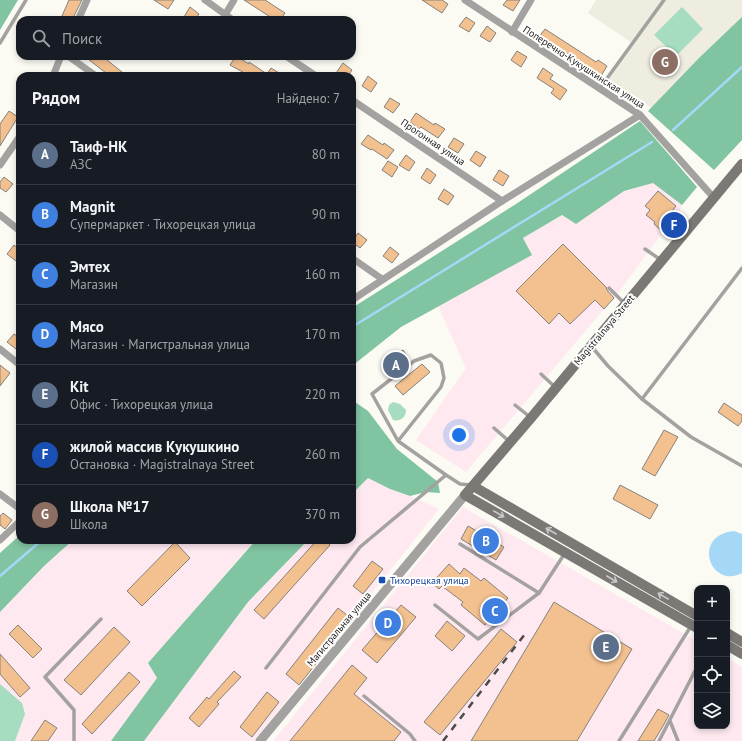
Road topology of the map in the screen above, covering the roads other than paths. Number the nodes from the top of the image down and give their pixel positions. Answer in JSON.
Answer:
{"nodes":[{"id":1,"x":26,"y":0,"type":"edge"},
{"id":2,"x":87,"y":0,"type":"edge"},
{"id":3,"x":204,"y":0,"type":"edge"},
{"id":4,"x":234,"y":0,"type":"edge"},
{"id":5,"x":465,"y":0,"type":"edge"},
{"id":6,"x":531,"y":0,"type":"edge"},
{"id":7,"x":664,"y":0,"type":"edge"},
{"id":8,"x":225,"y":14,"type":"junction"},
{"id":9,"x":16,"y":16,"type":"edge"},
{"id":10,"x":80,"y":16,"type":"edge"},
{"id":11,"x":228,"y":16,"type":"edge"},
{"id":12,"x":16,"y":17,"type":"edge"},
{"id":13,"x":512,"y":32,"type":"junction"},
{"id":14,"x":0,"y":43,"type":"edge"},
{"id":15,"x":59,"y":60,"type":"edge"},
{"id":16,"x":74,"y":60,"type":"edge"},
{"id":17,"x":292,"y":60,"type":"edge"},
{"id":18,"x":55,"y":72,"type":"edge"},
{"id":19,"x":90,"y":72,"type":"edge"},
{"id":20,"x":310,"y":72,"type":"edge"},
{"id":21,"x":600,"y":89,"type":"junction"},
{"id":22,"x":356,"y":103,"type":"edge"},
{"id":23,"x":640,"y":115,"type":"junction"},
{"id":24,"x":16,"y":142,"type":"edge"},
{"id":25,"x":742,"y":164,"type":"edge"},
{"id":26,"x":0,"y":165,"type":"edge"},
{"id":27,"x":714,"y":198,"type":"junction"},
{"id":28,"x":502,"y":201,"type":"junction"},
{"id":29,"x":0,"y":215,"type":"edge"},
{"id":30,"x":16,"y":227,"type":"edge"},
{"id":31,"x":645,"y":249,"type":"dead end"},
{"id":32,"x":356,"y":261,"type":"edge"},
{"id":33,"x":662,"y":261,"type":"junction"},
{"id":34,"x":742,"y":268,"type":"edge"},
{"id":35,"x":382,"y":279,"type":"junction"},
{"id":36,"x":609,"y":288,"type":"dead end"},
{"id":37,"x":356,"y":297,"type":"edge"},
{"id":38,"x":625,"y":305,"type":"junction"},
{"id":39,"x":591,"y":346,"type":"junction"},
{"id":40,"x":0,"y":349,"type":"edge"},
{"id":41,"x":16,"y":362,"type":"edge"},
{"id":42,"x":541,"y":374,"type":"dead end"},
{"id":43,"x":556,"y":388,"type":"junction"},
{"id":44,"x":642,"y":399,"type":"junction"},
{"id":45,"x":515,"y":405,"type":"dead end"},
{"id":46,"x":531,"y":418,"type":"junction"},
{"id":47,"x":494,"y":428,"type":"dead end"},
{"id":48,"x":398,"y":441,"type":"junction"},
{"id":49,"x":510,"y":442,"type":"junction"},
{"id":50,"x":742,"y":466,"type":"edge"},
{"id":51,"x":446,"y":475,"type":"junction"},
{"id":52,"x":460,"y":484,"type":"junction"},
{"id":53,"x":473,"y":486,"type":"junction"},
{"id":54,"x":0,"y":494,"type":"edge"},
{"id":55,"x":465,"y":494,"type":"junction"},
{"id":56,"x":16,"y":506,"type":"edge"},
{"id":57,"x":16,"y":525,"type":"edge"},
{"id":58,"x":0,"y":540,"type":"edge"},
{"id":59,"x":460,"y":544,"type":"dead end"},
{"id":60,"x":565,"y":552,"type":"junction"},
{"id":61,"x":539,"y":593,"type":"junction"},
{"id":62,"x":435,"y":605,"type":"dead end"},
{"id":63,"x":694,"y":614,"type":"edge"},
{"id":64,"x":101,"y":620,"type":"dead end"},
{"id":65,"x":694,"y":626,"type":"edge"},
{"id":66,"x":730,"y":635,"type":"edge"},
{"id":67,"x":742,"y":642,"type":"edge"},
{"id":68,"x":730,"y":647,"type":"edge"},
{"id":69,"x":742,"y":654,"type":"edge"},
{"id":70,"x":266,"y":668,"type":"dead end"},
{"id":71,"x":694,"y":673,"type":"edge"},
{"id":72,"x":364,"y":696,"type":"dead end"},
{"id":73,"x":670,"y":721,"type":"junction"},
{"id":74,"x":74,"y":741,"type":"edge"},
{"id":75,"x":260,"y":741,"type":"edge"},
{"id":76,"x":415,"y":741,"type":"edge"},
{"id":77,"x":619,"y":741,"type":"edge"},
{"id":78,"x":659,"y":741,"type":"edge"},
{"id":79,"x":678,"y":741,"type":"edge"}],
"edges":[{"from":1,"to":9,"type":"lane"},
{"from":2,"to":10,"type":"street"},
{"from":3,"to":8,"type":"street"},
{"from":4,"to":8,"type":"street"},
{"from":5,"to":13,"type":"street","name":"Поперечно-Кукушкинская улица"},
{"from":6,"to":13,"type":"street"},
{"from":7,"to":21,"type":"lane"},
{"from":8,"to":11,"type":"street"},
{"from":12,"to":14,"type":"lane"},
{"from":13,"to":21,"type":"street","name":"Поперечно-Кукушкинская улица"},
{"from":15,"to":18,"type":"street"},
{"from":16,"to":19,"type":"street"},
{"from":17,"to":20,"type":"street"},
{"from":21,"to":23,"type":"street","name":"Поперечно-Кукушкинская улица"},
{"from":22,"to":28,"type":"street","name":"Прогонная улица"},
{"from":23,"to":27,"type":"street","name":"Поперечно-Кукушкинская улица"},
{"from":23,"to":28,"type":"street"},
{"from":24,"to":26,"type":"street"},
{"from":25,"to":27,"type":"main road","name":"Magistralnaya Street"},
{"from":27,"to":33,"type":"main road","name":"Magistralnaya Street"},
{"from":28,"to":35,"type":"street"},
{"from":29,"to":30,"type":"street"},
{"from":31,"to":33,"type":"lane"},
{"from":32,"to":35,"type":"street"},
{"from":33,"to":38,"type":"main road","name":"Magistralnaya Street"},
{"from":34,"to":44,"type":"lane"},
{"from":35,"to":37,"type":"street"},
{"from":36,"to":38,"type":"lane"},
{"from":38,"to":39,"type":"main road","name":"Magistralnaya Street"},
{"from":39,"to":43,"type":"main road","name":"Magistralnaya Street"},
{"from":39,"to":44,"type":"lane"},
{"from":40,"to":41,"type":"street"},
{"from":42,"to":43,"type":"lane"},
{"from":43,"to":46,"type":"main road","name":"Magistralnaya Street"},
{"from":44,"to":50,"type":"lane"},
{"from":45,"to":46,"type":"lane"},
{"from":46,"to":49,"type":"main road","name":"Magistralnaya Street"},
{"from":47,"to":49,"type":"lane"},
{"from":48,"to":48,"type":"lane"},
{"from":48,"to":51,"type":"lane"},
{"from":49,"to":53,"type":"main road","name":"Magistralnaya Street"},
{"from":51,"to":52,"type":"lane"},
{"from":51,"to":70,"type":"lane"},
{"from":52,"to":53,"type":"lane"},
{"from":52,"to":55,"type":"lane"},
{"from":53,"to":55,"type":"main road","name":"Magistralnaya Street"},
{"from":63,"to":53,"type":"main road","one_way":true},
{"from":54,"to":56,"type":"street"},
{"from":55,"to":60,"type":"main road","one_way":true},
{"from":55,"to":75,"type":"street","name":"Магистральная улица"},
{"from":57,"to":58,"type":"street"},
{"from":59,"to":61,"type":"lane"},
{"from":60,"to":61,"type":"lane"},
{"from":60,"to":65,"type":"main road","one_way":true},
{"from":61,"to":62,"type":"lane"},
{"from":64,"to":74,"type":"lane"},
{"from":65,"to":77,"type":"lane"},
{"from":66,"to":67,"type":"main road"},
{"from":68,"to":69,"type":"main road"},
{"from":71,"to":73,"type":"lane"},
{"from":72,"to":76,"type":"lane"},
{"from":73,"to":78,"type":"lane"},
{"from":73,"to":79,"type":"lane"}]}
